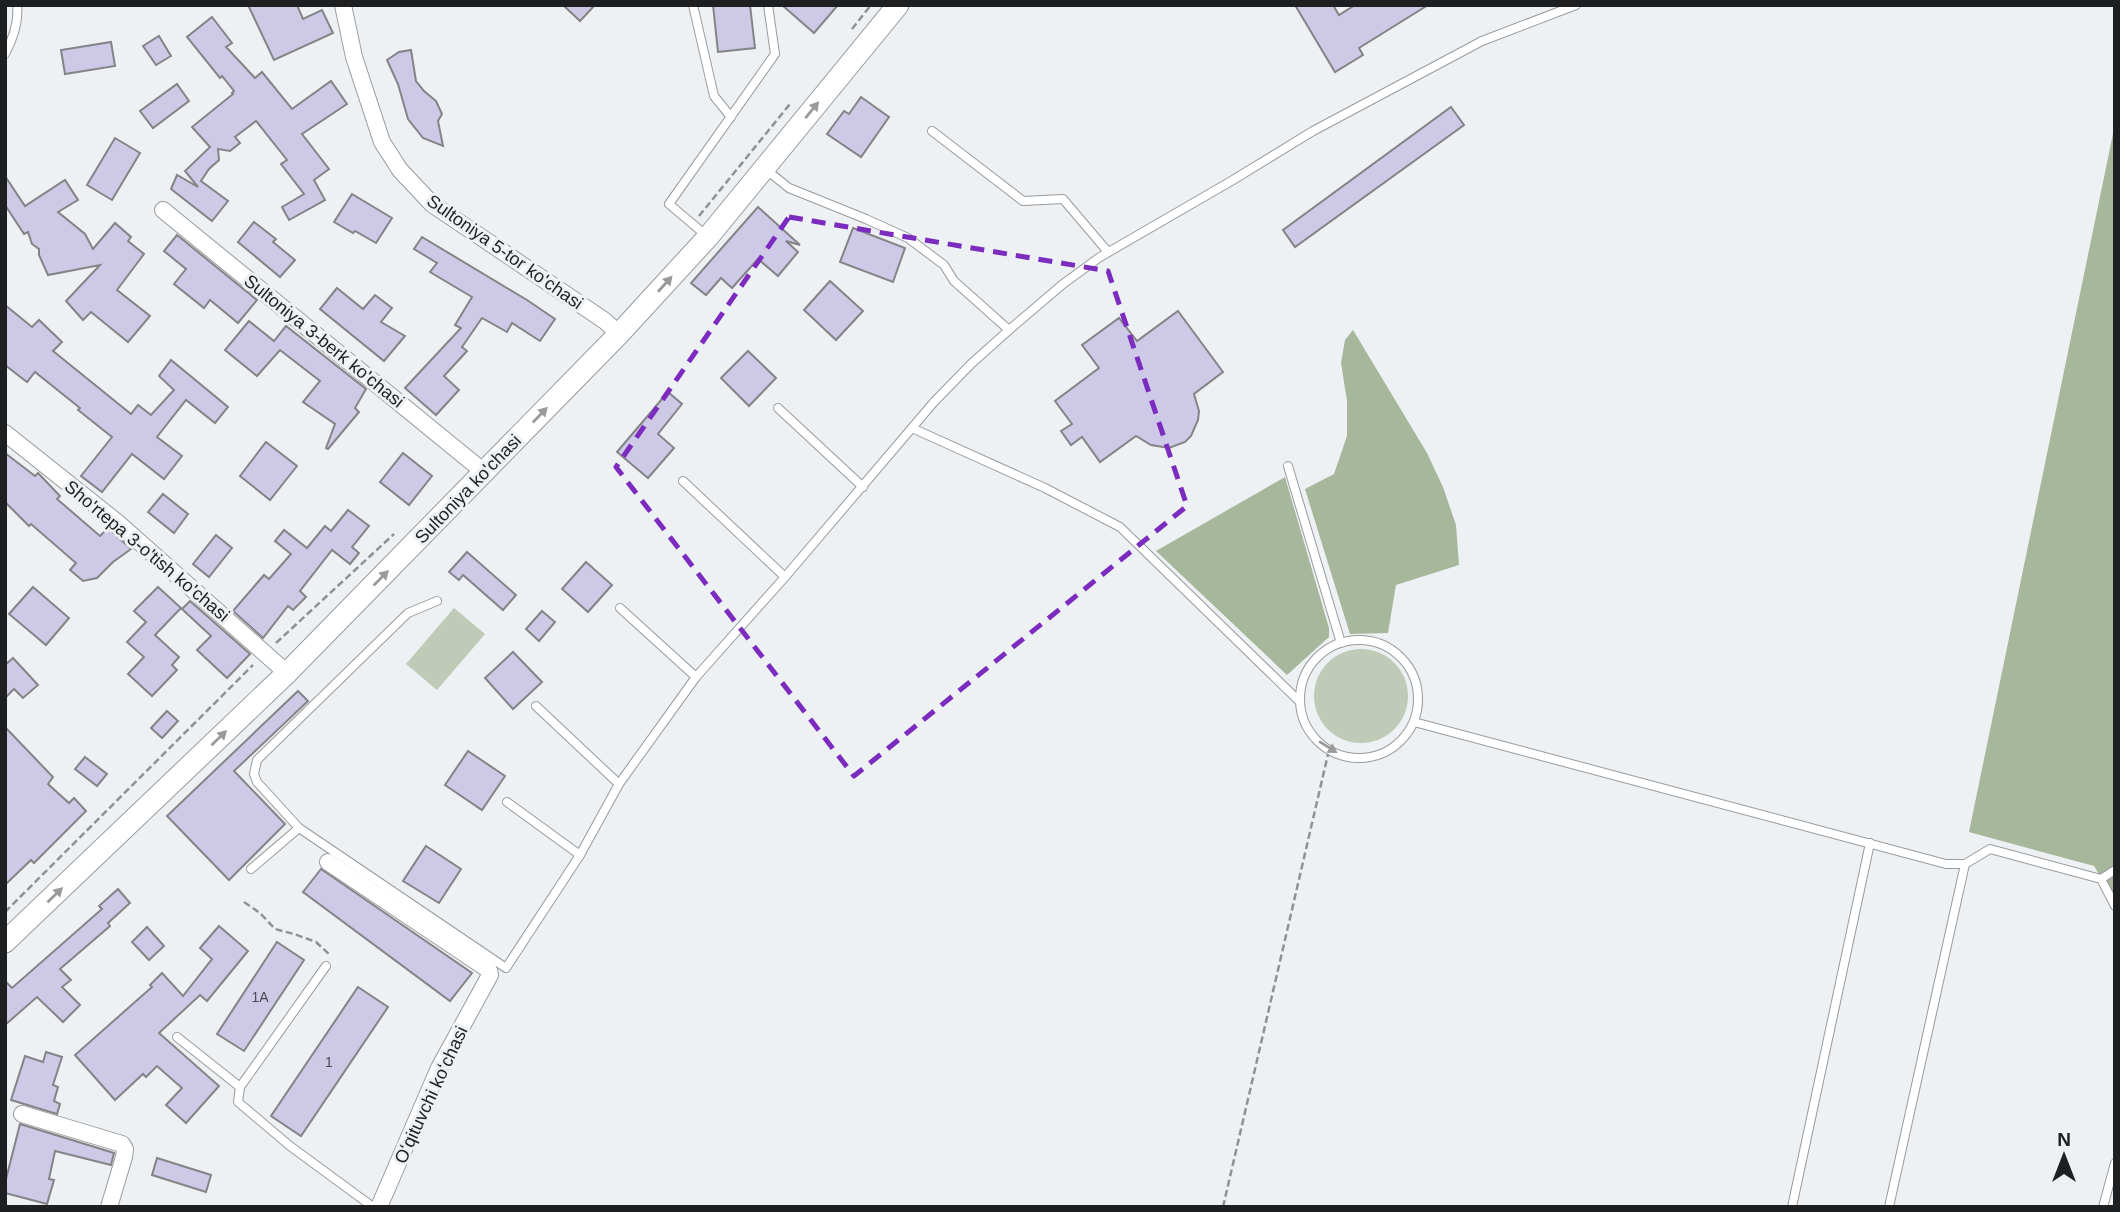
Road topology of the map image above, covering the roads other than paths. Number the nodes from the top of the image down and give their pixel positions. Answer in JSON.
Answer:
{"nodes":[{"id":1,"x":17,"y":5,"type":"edge"},
{"id":2,"x":343,"y":5,"type":"edge"},
{"id":3,"x":693,"y":5,"type":"edge"},
{"id":4,"x":768,"y":5,"type":"edge"},
{"id":5,"x":898,"y":5,"type":"edge"},
{"id":6,"x":1576,"y":5,"type":"edge"},
{"id":7,"x":5,"y":54,"type":"edge"},
{"id":8,"x":731,"y":117,"type":"junction"},
{"id":9,"x":932,"y":131,"type":"dead end"},
{"id":10,"x":765,"y":168,"type":"junction"},
{"id":11,"x":163,"y":210,"type":"dead end"},
{"id":12,"x":700,"y":230,"type":"junction"},
{"id":13,"x":1108,"y":252,"type":"junction"},
{"id":14,"x":1009,"y":330,"type":"junction"},
{"id":15,"x":619,"y":334,"type":"junction"},
{"id":16,"x":778,"y":408,"type":"dead end"},
{"id":17,"x":912,"y":428,"type":"junction"},
{"id":18,"x":5,"y":433,"type":"edge"},
{"id":19,"x":1288,"y":467,"type":"dead end"},
{"id":20,"x":484,"y":472,"type":"junction"},
{"id":21,"x":682,"y":481,"type":"dead end"},
{"id":22,"x":863,"y":487,"type":"junction"},
{"id":23,"x":785,"y":577,"type":"junction"},
{"id":24,"x":437,"y":601,"type":"dead end"},
{"id":25,"x":620,"y":608,"type":"dead end"},
{"id":26,"x":1341,"y":643,"type":"junction"},
{"id":27,"x":287,"y":673,"type":"junction"},
{"id":28,"x":696,"y":677,"type":"junction"},
{"id":29,"x":1300,"y":702,"type":"junction"},
{"id":30,"x":536,"y":706,"type":"dead end"},
{"id":31,"x":1414,"y":722,"type":"junction"},
{"id":32,"x":619,"y":785,"type":"junction"},
{"id":33,"x":507,"y":802,"type":"dead end"},
{"id":34,"x":299,"y":828,"type":"junction"},
{"id":35,"x":1870,"y":843,"type":"junction"},
{"id":36,"x":580,"y":855,"type":"junction"},
{"id":37,"x":328,"y":862,"type":"dead end"},
{"id":38,"x":1965,"y":864,"type":"junction"},
{"id":39,"x":251,"y":869,"type":"dead end"},
{"id":40,"x":2115,"y":870,"type":"edge"},
{"id":41,"x":2101,"y":879,"type":"junction"},
{"id":42,"x":2115,"y":906,"type":"edge"},
{"id":43,"x":5,"y":942,"type":"edge"},
{"id":44,"x":326,"y":966,"type":"road end"},
{"id":45,"x":177,"y":1037,"type":"dead end"},
{"id":46,"x":240,"y":1087,"type":"junction"},
{"id":47,"x":22,"y":1114,"type":"dead end"},
{"id":48,"x":2115,"y":1163,"type":"edge"},
{"id":49,"x":109,"y":1207,"type":"edge"},
{"id":50,"x":373,"y":1207,"type":"edge"},
{"id":51,"x":379,"y":1207,"type":"edge"},
{"id":52,"x":1792,"y":1207,"type":"edge"},
{"id":53,"x":1889,"y":1207,"type":"edge"},
{"id":54,"x":2103,"y":1207,"type":"edge"}],
"edges":[{"from":1,"to":7,"type":"lane"},
{"from":2,"to":15,"type":"street","name":"Sultoniya 5-tor ko'chasi"},
{"from":3,"to":8,"type":"lane"},
{"from":4,"to":8,"type":"lane"},
{"from":10,"to":5,"type":"street","name":"Sultoniya ko'chasi","one_way":true},
{"from":6,"to":13,"type":"lane"},
{"from":8,"to":12,"type":"lane"},
{"from":9,"to":13,"type":"lane"},
{"from":10,"to":12,"type":"street","name":"Sultoniya ko'chasi"},
{"from":10,"to":14,"type":"lane"},
{"from":11,"to":20,"type":"street","name":"Sultoniya 3-berk ko'chasi"},
{"from":15,"to":12,"type":"street","name":"Sultoniya ko'chasi","one_way":true},
{"from":13,"to":14,"type":"lane"},
{"from":14,"to":17,"type":"lane"},
{"from":20,"to":15,"type":"street","name":"Sultoniya ko'chasi","one_way":true},
{"from":16,"to":22,"type":"lane"},
{"from":17,"to":22,"type":"lane"},
{"from":17,"to":29,"type":"lane"},
{"from":18,"to":27,"type":"street","name":"Sho'rtepa 3-o'tish ko'chasi"},
{"from":19,"to":26,"type":"lane"},
{"from":27,"to":20,"type":"street","name":"Sultoniya ko'chasi","one_way":true},
{"from":21,"to":23,"type":"lane"},
{"from":22,"to":23,"type":"lane"},
{"from":23,"to":28,"type":"lane"},
{"from":24,"to":34,"type":"lane"},
{"from":25,"to":28,"type":"lane"},
{"from":26,"to":29,"type":"lane"},
{"from":26,"to":31,"type":"lane"},
{"from":43,"to":27,"type":"street","name":"Sultoniya ko'chasi","one_way":true},
{"from":28,"to":32,"type":"lane"},
{"from":29,"to":31,"type":"lane","one_way":true},
{"from":30,"to":32,"type":"lane"},
{"from":31,"to":35,"type":"lane"},
{"from":32,"to":36,"type":"lane"},
{"from":33,"to":36,"type":"lane"},
{"from":34,"to":36,"type":"lane"},
{"from":34,"to":39,"type":"lane"},
{"from":35,"to":38,"type":"lane"},
{"from":35,"to":52,"type":"lane"},
{"from":37,"to":51,"type":"street","name":"Oʻqituvchi koʻchasi"},
{"from":38,"to":41,"type":"lane"},
{"from":38,"to":53,"type":"lane"},
{"from":40,"to":41,"type":"lane"},
{"from":41,"to":42,"type":"lane"},
{"from":44,"to":46,"type":"lane"},
{"from":45,"to":46,"type":"lane"},
{"from":46,"to":50,"type":"lane"},
{"from":47,"to":49,"type":"street"},
{"from":48,"to":54,"type":"lane"}]}
